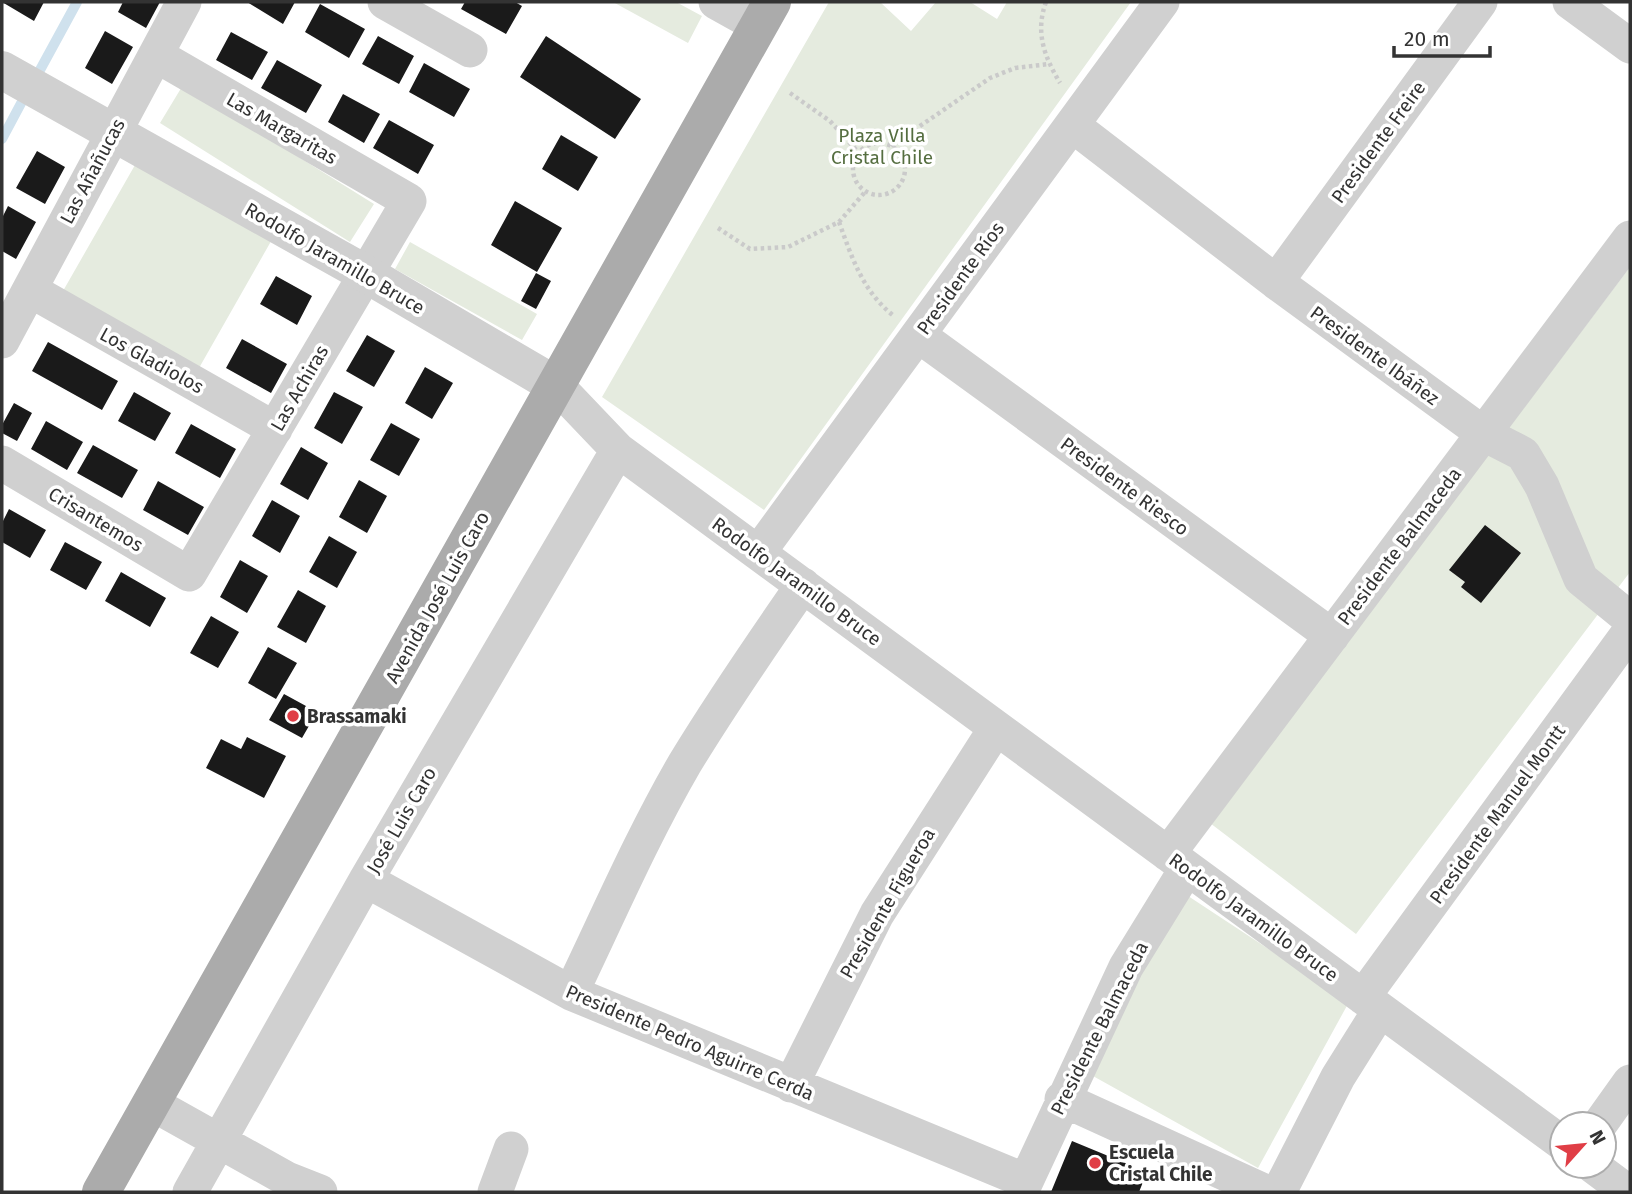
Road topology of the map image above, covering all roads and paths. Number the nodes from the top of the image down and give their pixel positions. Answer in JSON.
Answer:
{"nodes":[{"id":1,"x":184,"y":2,"type":"edge"},
{"id":2,"x":385,"y":2,"type":"edge"},
{"id":3,"x":716,"y":2,"type":"edge"},
{"id":4,"x":1046,"y":2,"type":"edge"},
{"id":5,"x":1162,"y":2,"type":"edge"},
{"id":6,"x":1480,"y":2,"type":"edge"},
{"id":7,"x":1570,"y":2,"type":"edge"},
{"id":8,"x":765,"y":14,"type":"edge"},
{"id":9,"x":1630,"y":46,"type":"edge"},
{"id":10,"x":470,"y":50,"type":"dead end"},
{"id":11,"x":156,"y":55,"type":"junction"},
{"id":12,"x":1049,"y":64,"type":"junction"},
{"id":13,"x":2,"y":70,"type":"edge"},
{"id":14,"x":790,"y":93,"type":"dead end"},
{"id":15,"x":1072,"y":125,"type":"junction"},
{"id":16,"x":112,"y":131,"type":"junction"},
{"id":17,"x":891,"y":146,"type":"junction"},
{"id":18,"x":859,"y":153,"type":"junction"},
{"id":19,"x":865,"y":192,"type":"junction"},
{"id":20,"x":409,"y":201,"type":"joint"},
{"id":21,"x":839,"y":222,"type":"junction"},
{"id":22,"x":718,"y":228,"type":"dead end"},
{"id":23,"x":1630,"y":239,"type":"edge"},
{"id":24,"x":366,"y":274,"type":"junction"},
{"id":25,"x":1276,"y":282,"type":"junction"},
{"id":26,"x":30,"y":290,"type":"junction"},
{"id":27,"x":918,"y":335,"type":"junction"},
{"id":28,"x":2,"y":341,"type":"edge"},
{"id":29,"x":557,"y":386,"type":"junction"},
{"id":30,"x":275,"y":429,"type":"junction"},
{"id":31,"x":1483,"y":434,"type":"junction"},
{"id":32,"x":618,"y":450,"type":"junction"},
{"id":33,"x":2,"y":463,"type":"edge"},
{"id":34,"x":758,"y":553,"type":"junction"},
{"id":35,"x":189,"y":574,"type":"joint"},
{"id":36,"x":803,"y":585,"type":"junction"},
{"id":37,"x":1630,"y":620,"type":"edge"},
{"id":38,"x":1630,"y":631,"type":"edge"},
{"id":39,"x":1332,"y":636,"type":"junction"},
{"id":40,"x":996,"y":729,"type":"junction"},
{"id":41,"x":1178,"y":861,"type":"junction"},
{"id":42,"x":366,"y":880,"type":"junction"},
{"id":43,"x":571,"y":993,"type":"junction"},
{"id":44,"x":1372,"y":1004,"type":"junction"},
{"id":45,"x":1630,"y":1082,"type":"edge"},
{"id":46,"x":791,"y":1085,"type":"junction"},
{"id":47,"x":1062,"y":1099,"type":"junction"},
{"id":48,"x":151,"y":1103,"type":"junction"},
{"id":49,"x":1610,"y":1110,"type":"edge"},
{"id":50,"x":1548,"y":1133,"type":"edge"},
{"id":51,"x":218,"y":1140,"type":"junction"},
{"id":52,"x":512,"y":1149,"type":"dead end"},
{"id":53,"x":1612,"y":1180,"type":"edge"},
{"id":54,"x":1023,"y":1187,"type":"edge"},
{"id":55,"x":101,"y":1192,"type":"edge"},
{"id":56,"x":190,"y":1192,"type":"edge"},
{"id":57,"x":320,"y":1192,"type":"edge"},
{"id":58,"x":495,"y":1192,"type":"edge"},
{"id":59,"x":1266,"y":1192,"type":"edge"},
{"id":60,"x":1279,"y":1192,"type":"edge"},
{"id":61,"x":1628,"y":1192,"type":"edge"}],
"edges":[{"from":1,"to":11,"type":"street","name":"Las Añañucas"},
{"from":2,"to":10,"type":"street"},
{"from":3,"to":8,"type":"street"},
{"from":4,"to":12,"type":"path"},
{"from":5,"to":15,"type":"street","name":"Presidente Ríos"},
{"from":6,"to":25,"type":"street","name":"Presidente Freire"},
{"from":7,"to":9,"type":"street"},
{"from":8,"to":29,"type":"main road","name":"Avenida José Luis Caro"},
{"from":11,"to":16,"type":"street","name":"Las Añañucas"},
{"from":11,"to":20,"type":"street","name":"Las Margaritas"},
{"from":12,"to":15,"type":"path"},
{"from":12,"to":17,"type":"path"},
{"from":13,"to":16,"type":"street","name":"Rodolfo Jaramillo Bruce"},
{"from":14,"to":18,"type":"path"},
{"from":15,"to":25,"type":"street","name":"Presidente Ibáñez"},
{"from":15,"to":27,"type":"street","name":"Presidente Ríos"},
{"from":16,"to":24,"type":"street","name":"Rodolfo Jaramillo Bruce"},
{"from":16,"to":26,"type":"street","name":"Las Añañucas"},
{"from":17,"to":18,"type":"path"},
{"from":17,"to":19,"type":"path"},
{"from":18,"to":19,"type":"path"},
{"from":19,"to":21,"type":"path"},
{"from":20,"to":24,"type":"street","name":"Las Achiras"},
{"from":21,"to":22,"type":"path"},
{"from":21,"to":27,"type":"path"},
{"from":23,"to":31,"type":"street","name":"Presidente Balmaceda"},
{"from":24,"to":29,"type":"street","name":"Rodolfo Jaramillo Bruce"},
{"from":24,"to":30,"type":"street","name":"Las Achiras"},
{"from":25,"to":31,"type":"street","name":"Presidente Ibáñez"},
{"from":26,"to":28,"type":"street","name":"Las Añañucas"},
{"from":26,"to":30,"type":"street","name":"Los Gladiolos"},
{"from":27,"to":34,"type":"street","name":"Presidente Ríos"},
{"from":27,"to":39,"type":"street","name":"Presidente Riesco"},
{"from":29,"to":32,"type":"street","name":"Rodolfo Jaramillo Bruce"},
{"from":29,"to":48,"type":"main road","name":"Avenida José Luis Caro"},
{"from":30,"to":35,"type":"street","name":"Las Achiras"},
{"from":31,"to":37,"type":"street","name":"Presidente Ibáñez"},
{"from":31,"to":39,"type":"street","name":"Presidente Balmaceda"},
{"from":32,"to":34,"type":"street","name":"Rodolfo Jaramillo Bruce"},
{"from":32,"to":42,"type":"street","name":"José Luis Caro"},
{"from":33,"to":35,"type":"street","name":"Crisantemos"},
{"from":34,"to":36,"type":"street","name":"Rodolfo Jaramillo Bruce"},
{"from":36,"to":40,"type":"street","name":"Rodolfo Jaramillo Bruce"},
{"from":36,"to":43,"type":"street"},
{"from":38,"to":44,"type":"street","name":"Presidente Manuel Montt"},
{"from":39,"to":41,"type":"street","name":"Presidente Balmaceda"},
{"from":40,"to":41,"type":"street","name":"Rodolfo Jaramillo Bruce"},
{"from":40,"to":46,"type":"street","name":"Presidente Figueroa"},
{"from":41,"to":44,"type":"street","name":"Rodolfo Jaramillo Bruce"},
{"from":41,"to":47,"type":"street","name":"Presidente Balmaceda"},
{"from":42,"to":43,"type":"street","name":"Presidente Pedro Aguirre Cerda"},
{"from":42,"to":51,"type":"street","name":"José Luis Caro"},
{"from":43,"to":46,"type":"street","name":"Presidente Pedro Aguirre Cerda"},
{"from":44,"to":50,"type":"street","name":"Rodolfo Jaramillo Bruce"},
{"from":44,"to":60,"type":"street","name":"Presidente Manuel Montt"},
{"from":45,"to":49,"type":"street"},
{"from":46,"to":54,"type":"street","name":"Presidente Pedro Aguirre Cerda"},
{"from":47,"to":54,"type":"street","name":"Presidente Balmaceda"},
{"from":47,"to":59,"type":"street"},
{"from":48,"to":51,"type":"street"},
{"from":48,"to":55,"type":"main road","name":"Avenida José Luis Caro"},
{"from":51,"to":56,"type":"street","name":"José Luis Caro"},
{"from":51,"to":57,"type":"street"},
{"from":52,"to":58,"type":"street"},
{"from":53,"to":61,"type":"street"}]}
